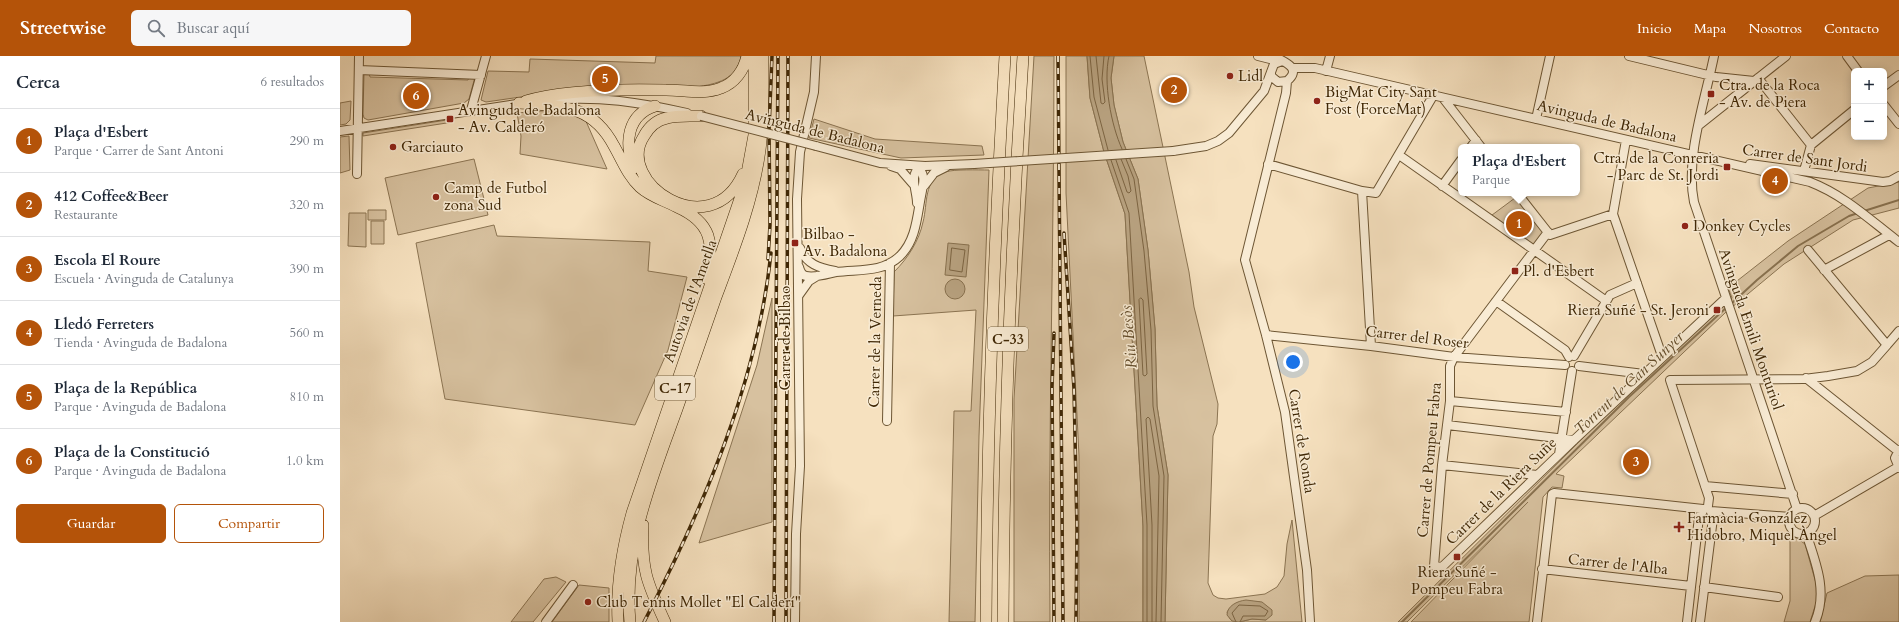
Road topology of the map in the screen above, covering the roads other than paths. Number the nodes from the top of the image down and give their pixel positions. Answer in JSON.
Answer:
{"nodes":[{"id":1,"x":359,"y":56,"type":"edge"},
{"id":2,"x":486,"y":56,"type":"edge"},
{"id":3,"x":747,"y":56,"type":"edge"},
{"id":4,"x":754,"y":56,"type":"edge"},
{"id":5,"x":763,"y":56,"type":"edge"},
{"id":6,"x":816,"y":56,"type":"edge"},
{"id":7,"x":1005,"y":56,"type":"edge"},
{"id":8,"x":1023,"y":56,"type":"edge"},
{"id":9,"x":1258,"y":56,"type":"edge"},
{"id":10,"x":1330,"y":56,"type":"edge"},
{"id":11,"x":1550,"y":56,"type":"edge"},
{"id":12,"x":1629,"y":56,"type":"edge"},
{"id":13,"x":1714,"y":56,"type":"edge"},
{"id":14,"x":1786,"y":56,"type":"edge"},
{"id":15,"x":1847,"y":56,"type":"edge"},
{"id":16,"x":1271,"y":59,"type":"edge"},
{"id":17,"x":1292,"y":68,"type":"junction"},
{"id":18,"x":1856,"y":68,"type":"edge"},
{"id":19,"x":358,"y":70,"type":"junction"},
{"id":20,"x":1326,"y":71,"type":"junction"},
{"id":21,"x":1271,"y":72,"type":"junction"},
{"id":22,"x":481,"y":75,"type":"junction"},
{"id":23,"x":1710,"y":75,"type":"junction"},
{"id":24,"x":1899,"y":75,"type":"edge"},
{"id":25,"x":1756,"y":80,"type":"junction"},
{"id":26,"x":1287,"y":81,"type":"junction"},
{"id":27,"x":1278,"y":82,"type":"junction"},
{"id":28,"x":1887,"y":84,"type":"edge"},
{"id":29,"x":1264,"y":91,"type":"junction"},
{"id":30,"x":1433,"y":96,"type":"junction"},
{"id":31,"x":1443,"y":98,"type":"junction"},
{"id":32,"x":518,"y":103,"type":"junction"},
{"id":33,"x":655,"y":106,"type":"junction"},
{"id":34,"x":1887,"y":109,"type":"edge"},
{"id":35,"x":471,"y":110,"type":"junction"},
{"id":36,"x":1851,"y":112,"type":"edge"},
{"id":37,"x":489,"y":113,"type":"dead end"},
{"id":38,"x":701,"y":116,"type":"junction"},
{"id":39,"x":1536,"y":119,"type":"junction"},
{"id":40,"x":1899,"y":124,"type":"edge"},
{"id":41,"x":1699,"y":125,"type":"junction"},
{"id":42,"x":357,"y":129,"type":"junction"},
{"id":43,"x":340,"y":131,"type":"edge"},
{"id":44,"x":1476,"y":140,"type":"junction"},
{"id":45,"x":1626,"y":140,"type":"junction"},
{"id":46,"x":1473,"y":144,"type":"edge"},
{"id":47,"x":1479,"y":144,"type":"edge"},
{"id":48,"x":1810,"y":145,"type":"junction"},
{"id":49,"x":1399,"y":155,"type":"junction"},
{"id":50,"x":1693,"y":156,"type":"junction"},
{"id":51,"x":751,"y":158,"type":"junction"},
{"id":52,"x":1716,"y":160,"type":"junction"},
{"id":53,"x":880,"y":163,"type":"junction"},
{"id":54,"x":1268,"y":164,"type":"junction"},
{"id":55,"x":1458,"y":164,"type":"edge"},
{"id":56,"x":951,"y":165,"type":"junction"},
{"id":57,"x":919,"y":166,"type":"junction"},
{"id":58,"x":1804,"y":171,"type":"junction"},
{"id":59,"x":357,"y":174,"type":"dead end"},
{"id":60,"x":1899,"y":176,"type":"edge"},
{"id":61,"x":1442,"y":186,"type":"junction"},
{"id":62,"x":915,"y":187,"type":"junction"},
{"id":63,"x":923,"y":187,"type":"junction"},
{"id":64,"x":1362,"y":191,"type":"junction"},
{"id":65,"x":1520,"y":196,"type":"edge"},
{"id":66,"x":667,"y":202,"type":"junction"},
{"id":67,"x":1613,"y":214,"type":"junction"},
{"id":68,"x":918,"y":221,"type":"junction"},
{"id":69,"x":1549,"y":233,"type":"junction"},
{"id":70,"x":1889,"y":234,"type":"junction"},
{"id":71,"x":1899,"y":242,"type":"edge"},
{"id":72,"x":799,"y":246,"type":"junction"},
{"id":73,"x":1535,"y":250,"type":"junction"},
{"id":74,"x":1808,"y":250,"type":"dead end"},
{"id":75,"x":890,"y":263,"type":"junction"},
{"id":76,"x":816,"y":266,"type":"junction"},
{"id":77,"x":1824,"y":270,"type":"junction"},
{"id":78,"x":799,"y":271,"type":"junction"},
{"id":79,"x":839,"y":272,"type":"junction"},
{"id":80,"x":818,"y":276,"type":"junction"},
{"id":81,"x":1637,"y":283,"type":"junction"},
{"id":82,"x":1726,"y":299,"type":"junction"},
{"id":83,"x":798,"y":300,"type":"junction"},
{"id":84,"x":1606,"y":300,"type":"junction"},
{"id":85,"x":1496,"y":301,"type":"junction"},
{"id":86,"x":1899,"y":331,"type":"edge"},
{"id":87,"x":1266,"y":335,"type":"junction"},
{"id":88,"x":1887,"y":345,"type":"junction"},
{"id":89,"x":1371,"y":346,"type":"junction"},
{"id":90,"x":1571,"y":356,"type":"junction"},
{"id":91,"x":1662,"y":356,"type":"junction"},
{"id":92,"x":1454,"y":357,"type":"junction"},
{"id":93,"x":1565,"y":365,"type":"junction"},
{"id":94,"x":1580,"y":366,"type":"junction"},
{"id":95,"x":1572,"y":371,"type":"junction"},
{"id":96,"x":1644,"y":374,"type":"junction"},
{"id":97,"x":1806,"y":378,"type":"junction"},
{"id":98,"x":1754,"y":380,"type":"junction"},
{"id":99,"x":1450,"y":401,"type":"junction"},
{"id":100,"x":1566,"y":412,"type":"junction"},
{"id":101,"x":887,"y":421,"type":"dead end"},
{"id":102,"x":1446,"y":425,"type":"junction"},
{"id":103,"x":658,"y":434,"type":"junction"},
{"id":104,"x":1562,"y":438,"type":"junction"},
{"id":105,"x":1574,"y":440,"type":"junction"},
{"id":106,"x":1899,"y":451,"type":"edge"},
{"id":107,"x":1559,"y":454,"type":"junction"},
{"id":108,"x":1442,"y":465,"type":"junction"},
{"id":109,"x":1898,"y":468,"type":"edge"},
{"id":110,"x":1537,"y":475,"type":"junction"},
{"id":111,"x":1706,"y":486,"type":"junction"},
{"id":112,"x":1793,"y":494,"type":"junction"},
{"id":113,"x":643,"y":506,"type":"junction"},
{"id":114,"x":1797,"y":509,"type":"junction"},
{"id":115,"x":1707,"y":510,"type":"junction"},
{"id":116,"x":1814,"y":516,"type":"junction"},
{"id":117,"x":1790,"y":517,"type":"junction"},
{"id":118,"x":1806,"y":533,"type":"junction"},
{"id":119,"x":1434,"y":566,"type":"joint"},
{"id":120,"x":1542,"y":569,"type":"junction"},
{"id":121,"x":573,"y":585,"type":"dead end"},
{"id":122,"x":1691,"y":586,"type":"junction"},
{"id":123,"x":1704,"y":587,"type":"junction"},
{"id":124,"x":1778,"y":597,"type":"dead end"},
{"id":125,"x":546,"y":622,"type":"edge"},
{"id":126,"x":618,"y":622,"type":"edge"},
{"id":127,"x":630,"y":622,"type":"edge"},
{"id":128,"x":665,"y":622,"type":"edge"},
{"id":129,"x":795,"y":622,"type":"edge"},
{"id":130,"x":986,"y":622,"type":"edge"},
{"id":131,"x":1003,"y":622,"type":"edge"},
{"id":132,"x":1310,"y":622,"type":"edge"},
{"id":133,"x":1537,"y":622,"type":"edge"},
{"id":134,"x":1687,"y":622,"type":"edge"},
{"id":135,"x":1700,"y":622,"type":"edge"},
{"id":136,"x":1815,"y":622,"type":"edge"}],
"edges":[{"from":1,"to":19,"type":"street"},
{"from":2,"to":22,"type":"street"},
{"from":3,"to":32,"type":"highway"},
{"from":4,"to":51,"type":"highway","name":"Autovia de l'Ametlla","number":"C-17"},
{"from":5,"to":113,"type":"highway","number":"C-17"},
{"from":6,"to":72,"type":"street","name":"Carrer de Bilbao"},
{"from":7,"to":130,"type":"highway","number":"C-33"},
{"from":8,"to":131,"type":"highway","number":"C-33"},
{"from":9,"to":16,"type":"street"},
{"from":10,"to":20,"type":"street"},
{"from":11,"to":39,"type":"street"},
{"from":12,"to":23,"type":"street"},
{"from":13,"to":23,"type":"street","name":"Avinguda Emili Monturiol"},
{"from":14,"to":25,"type":"street"},
{"from":15,"to":18,"type":"street"},
{"from":16,"to":17,"type":"street"},
{"from":16,"to":21,"type":"street"},
{"from":17,"to":20,"type":"street","name":"Avinguda de Badalona"},
{"from":17,"to":26,"type":"street"},
{"from":19,"to":22,"type":"street"},
{"from":19,"to":42,"type":"street"},
{"from":20,"to":30,"type":"street","name":"Avinguda de Badalona"},
{"from":21,"to":27,"type":"street"},
{"from":21,"to":29,"type":"street","name":"Avinguda de Badalona"},
{"from":22,"to":35,"type":"street"},
{"from":23,"to":25,"type":"street"},
{"from":23,"to":41,"type":"street","name":"Avinguda Emili Monturiol"},
{"from":24,"to":28,"type":"street"},
{"from":25,"to":41,"type":"street"},
{"from":25,"to":48,"type":"street"},
{"from":26,"to":27,"type":"street"},
{"from":26,"to":54,"type":"street","name":"Carrer de Ronda"},
{"from":27,"to":29,"type":"street","name":"Avinguda de Badalona"},
{"from":29,"to":56,"type":"street","name":"Avinguda de Badalona","bridge":true},
{"from":30,"to":31,"type":"street","name":"Avinguda de Badalona"},
{"from":30,"to":49,"type":"street"},
{"from":31,"to":39,"type":"street","name":"Avinguda de Badalona"},
{"from":31,"to":44,"type":"street"},
{"from":32,"to":33,"type":"street","name":"Avinguda de Badalona"},
{"from":32,"to":35,"type":"street","name":"Avinguda de Badalona"},
{"from":32,"to":66,"type":"highway"},
{"from":33,"to":38,"type":"street","name":"Avinguda de Badalona"},
{"from":33,"to":66,"type":"highway"},
{"from":34,"to":40,"type":"street"},
{"from":35,"to":37,"type":"street"},
{"from":35,"to":42,"type":"street","name":"Avinguda de Badalona"},
{"from":36,"to":48,"type":"street"},
{"from":38,"to":51,"type":"highway"},
{"from":38,"to":53,"type":"street","name":"Avinguda de Badalona","bridge":true},
{"from":39,"to":45,"type":"street","name":"Avinguda de Badalona"},
{"from":41,"to":50,"type":"street","name":"Avinguda Emili Monturiol"},
{"from":42,"to":43,"type":"street","name":"Avinguda de Badalona"},
{"from":42,"to":59,"type":"street"},
{"from":44,"to":46,"type":"street"},
{"from":44,"to":47,"type":"street"},
{"from":45,"to":50,"type":"street","name":"Avinguda de Badalona"},
{"from":45,"to":67,"type":"street"},
{"from":48,"to":58,"type":"street"},
{"from":49,"to":61,"type":"street"},
{"from":49,"to":64,"type":"street"},
{"from":50,"to":52,"type":"street","name":"Avinguda de Badalona"},
{"from":50,"to":82,"type":"street","name":"Avinguda Emili Monturiol"},
{"from":51,"to":103,"type":"highway","name":"Autovia de l'Ametlla","number":"C-17"},
{"from":52,"to":58,"type":"street","name":"Carrer de Sant Jordi"},
{"from":52,"to":70,"type":"street","name":"Avinguda de Badalona"},
{"from":53,"to":57,"type":"street","name":"Avinguda de Badalona"},
{"from":53,"to":62,"type":"street"},
{"from":54,"to":64,"type":"street"},
{"from":54,"to":87,"type":"street","name":"Carrer de Ronda"},
{"from":55,"to":61,"type":"street"},
{"from":56,"to":57,"type":"street","name":"Avinguda de Badalona"},
{"from":56,"to":63,"type":"street"},
{"from":57,"to":62,"type":"street"},
{"from":57,"to":63,"type":"street"},
{"from":58,"to":60,"type":"street","name":"Carrer de Sant Jordi"},
{"from":61,"to":73,"type":"street"},
{"from":62,"to":68,"type":"street"},
{"from":63,"to":68,"type":"street"},
{"from":64,"to":89,"type":"street"},
{"from":65,"to":69,"type":"street"},
{"from":66,"to":103,"type":"highway"},
{"from":67,"to":69,"type":"street"},
{"from":67,"to":81,"type":"street"},
{"from":68,"to":75,"type":"street"},
{"from":69,"to":73,"type":"street"},
{"from":70,"to":71,"type":"street","name":"Avinguda de Badalona"},
{"from":70,"to":77,"type":"street"},
{"from":72,"to":76,"type":"street"},
{"from":72,"to":78,"type":"street","name":"Carrer de Bilbao"},
{"from":73,"to":84,"type":"street"},
{"from":73,"to":85,"type":"street"},
{"from":74,"to":77,"type":"street"},
{"from":75,"to":79,"type":"street"},
{"from":75,"to":101,"type":"street","name":"Carrer de la Verneda"},
{"from":76,"to":78,"type":"street"},
{"from":76,"to":79,"type":"street"},
{"from":77,"to":88,"type":"street"},
{"from":78,"to":80,"type":"street"},
{"from":78,"to":83,"type":"street","name":"Carrer de Bilbao"},
{"from":79,"to":80,"type":"street"},
{"from":80,"to":83,"type":"street"},
{"from":81,"to":84,"type":"street"},
{"from":81,"to":91,"type":"street"},
{"from":82,"to":91,"type":"street","name":"Carrer de la Riera Suñe"},
{"from":82,"to":98,"type":"street","name":"Avinguda Emili Monturiol"},
{"from":83,"to":129,"type":"street","name":"Carrer de Bilbao"},
{"from":84,"to":90,"type":"street"},
{"from":85,"to":90,"type":"street"},
{"from":85,"to":92,"type":"street"},
{"from":86,"to":88,"type":"street"},
{"from":87,"to":89,"type":"street","name":"Carrer del Roser"},
{"from":87,"to":132,"type":"street","name":"Carrer de Ronda"},
{"from":88,"to":97,"type":"street"},
{"from":89,"to":92,"type":"street","name":"Carrer del Roser"},
{"from":90,"to":93,"type":"street"},
{"from":90,"to":94,"type":"street"},
{"from":91,"to":96,"type":"street","name":"Carrer de la Riera Suñe"},
{"from":92,"to":93,"type":"street","name":"Carrer del Roser"},
{"from":92,"to":99,"type":"street","name":"Carrer de Pompeu Fabra"},
{"from":93,"to":95,"type":"street"},
{"from":94,"to":95,"type":"street"},
{"from":94,"to":96,"type":"street"},
{"from":95,"to":100,"type":"street"},
{"from":96,"to":105,"type":"street","name":"Carrer de la Riera Suñe"},
{"from":97,"to":98,"type":"street"},
{"from":97,"to":106,"type":"street"},
{"from":98,"to":111,"type":"street"},
{"from":98,"to":112,"type":"street","name":"Avinguda Emili Monturiol"},
{"from":99,"to":100,"type":"street"},
{"from":99,"to":102,"type":"street","name":"Carrer de Pompeu Fabra"},
{"from":100,"to":104,"type":"street"},
{"from":102,"to":104,"type":"street"},
{"from":102,"to":108,"type":"street","name":"Carrer de Pompeu Fabra"},
{"from":103,"to":126,"type":"highway","name":"Autovia de l'Ametlla","number":"C-17"},
{"from":104,"to":105,"type":"street"},
{"from":104,"to":107,"type":"street"},
{"from":105,"to":107,"type":"street","name":"Carrer de la Riera Suñe"},
{"from":106,"to":109,"type":"street"},
{"from":107,"to":110,"type":"street","name":"Carrer de la Riera Suñe"},
{"from":108,"to":110,"type":"street"},
{"from":108,"to":119,"type":"street","name":"Carrer de Pompeu Fabra"},
{"from":109,"to":116,"type":"street"},
{"from":110,"to":119,"type":"street","name":"Carrer de la Riera Suñe"},
{"from":111,"to":112,"type":"street"},
{"from":111,"to":115,"type":"street"},
{"from":112,"to":114,"type":"street","name":"Avinguda Emili Monturiol"},
{"from":113,"to":127,"type":"highway","number":"C-17"},
{"from":113,"to":128,"type":"highway"},
{"from":114,"to":116,"type":"street"},
{"from":114,"to":117,"type":"street"},
{"from":115,"to":117,"type":"street"},
{"from":115,"to":120,"type":"street"},
{"from":115,"to":122,"type":"street"},
{"from":115,"to":123,"type":"street"},
{"from":116,"to":118,"type":"street"},
{"from":117,"to":118,"type":"street"},
{"from":118,"to":136,"type":"street"},
{"from":120,"to":122,"type":"street","name":"Carrer de l'Alba"},
{"from":120,"to":133,"type":"street"},
{"from":121,"to":125,"type":"street"},
{"from":122,"to":134,"type":"street"},
{"from":123,"to":124,"type":"street"},
{"from":123,"to":135,"type":"street"}]}
